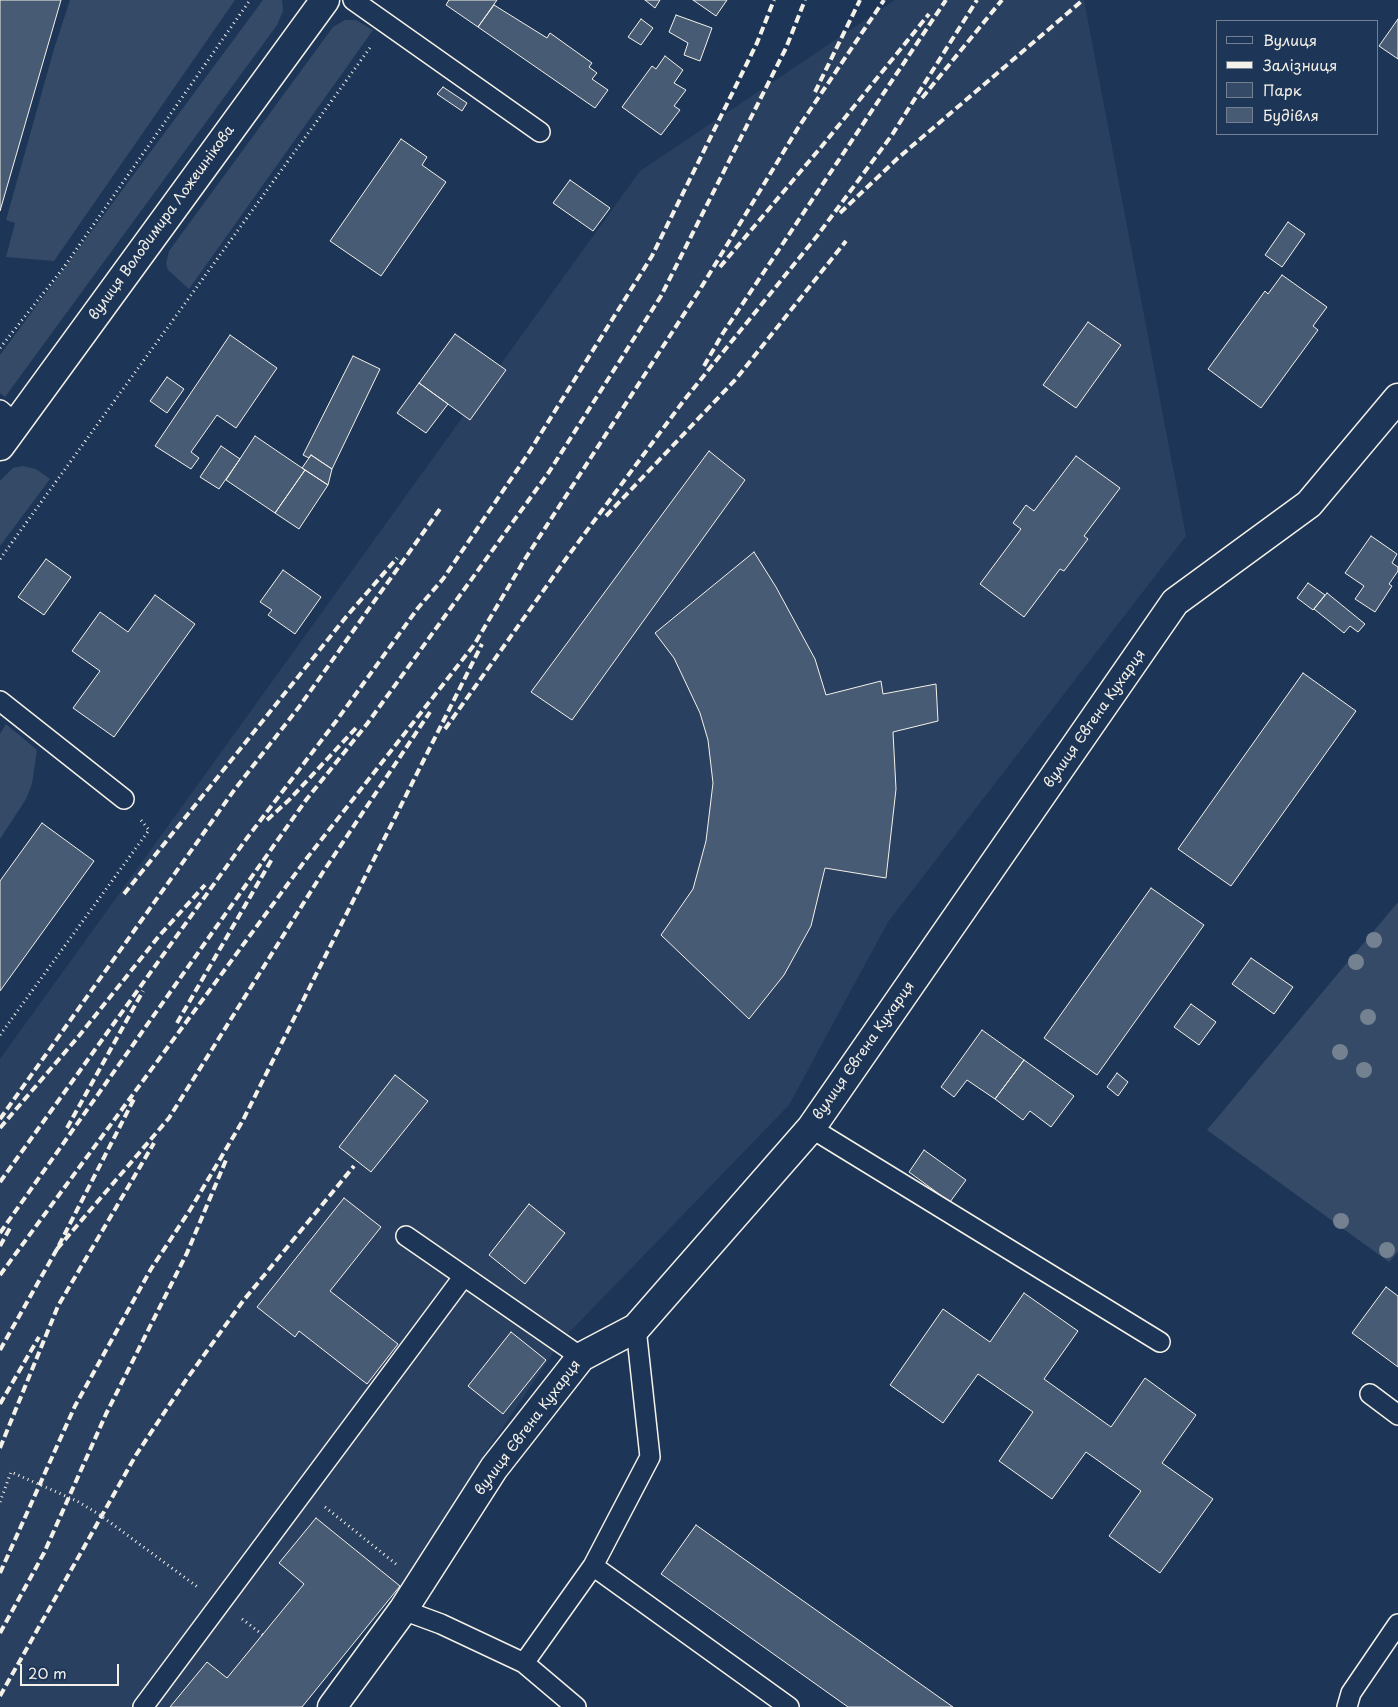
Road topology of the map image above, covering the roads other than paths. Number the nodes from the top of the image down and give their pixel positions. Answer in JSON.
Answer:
{"nodes":[{"id":1,"x":353,"y":0,"type":"edge"},
{"id":2,"x":315,"y":4,"type":"edge"},
{"id":3,"x":540,"y":132,"type":"dead end"},
{"id":4,"x":1398,"y":398,"type":"edge"},
{"id":5,"x":8,"y":417,"type":"edge"},
{"id":6,"x":0,"y":446,"type":"edge"},
{"id":7,"x":2,"y":708,"type":"edge"},
{"id":8,"x":124,"y":799,"type":"road end"},
{"id":9,"x":811,"y":1128,"type":"junction"},
{"id":10,"x":406,"y":1236,"type":"dead end"},
{"id":11,"x":464,"y":1276,"type":"junction"},
{"id":12,"x":636,"y":1328,"type":"junction"},
{"id":13,"x":1160,"y":1342,"type":"dead end"},
{"id":14,"x":581,"y":1357,"type":"junction"},
{"id":15,"x":1370,"y":1394,"type":"dead end"},
{"id":16,"x":1398,"y":1415,"type":"edge"},
{"id":17,"x":592,"y":1566,"type":"junction"},
{"id":18,"x":404,"y":1610,"type":"junction"},
{"id":19,"x":1398,"y":1624,"type":"edge"},
{"id":20,"x":524,"y":1663,"type":"junction"},
{"id":21,"x":143,"y":1707,"type":"edge"},
{"id":22,"x":332,"y":1707,"type":"edge"},
{"id":23,"x":576,"y":1707,"type":"edge"},
{"id":24,"x":789,"y":1707,"type":"edge"},
{"id":25,"x":1347,"y":1707,"type":"edge"}],
"edges":[{"from":1,"to":3,"type":"lane"},
{"from":2,"to":5,"type":"street","name":"вулиця Володимира Ложешнікова"},
{"from":4,"to":9,"type":"street","name":"вулиця Євгена Кухарця"},
{"from":5,"to":6,"type":"street","name":"вулиця Володимира Ложешнікова"},
{"from":7,"to":8,"type":"lane"},
{"from":9,"to":12,"type":"street","name":"вулиця Євгена Кухарця"},
{"from":9,"to":13,"type":"lane"},
{"from":10,"to":11,"type":"lane"},
{"from":11,"to":14,"type":"lane"},
{"from":11,"to":21,"type":"lane"},
{"from":12,"to":14,"type":"street","name":"вулиця Євгена Кухарця"},
{"from":12,"to":17,"type":"lane"},
{"from":14,"to":18,"type":"street","name":"вулиця Євгена Кухарця"},
{"from":15,"to":16,"type":"lane"},
{"from":17,"to":20,"type":"lane"},
{"from":17,"to":24,"type":"lane"},
{"from":18,"to":20,"type":"lane"},
{"from":18,"to":22,"type":"street","name":"вулиця Євгена Кухарця"},
{"from":19,"to":25,"type":"lane"},
{"from":20,"to":23,"type":"lane"}]}
